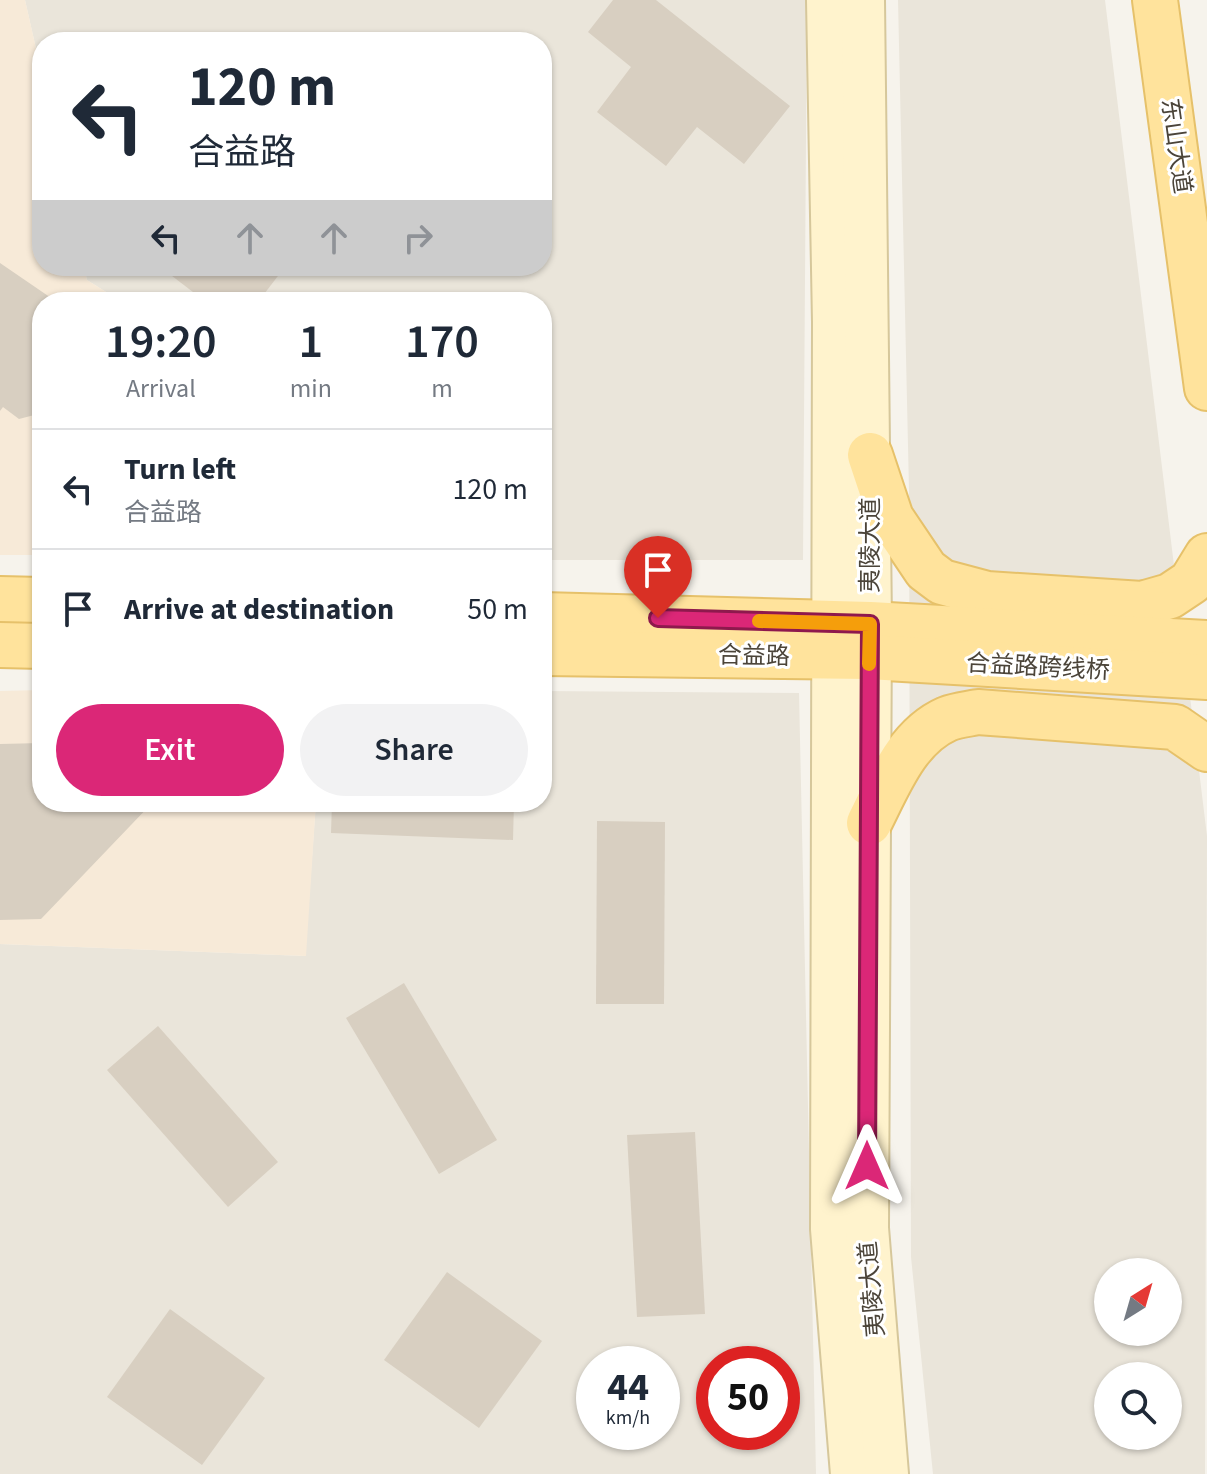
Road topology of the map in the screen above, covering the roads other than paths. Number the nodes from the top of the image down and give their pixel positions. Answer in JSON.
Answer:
{"nodes":[{"id":1,"x":828,"y":0,"type":"edge"},
{"id":2,"x":863,"y":0,"type":"edge"},
{"id":3,"x":1155,"y":0,"type":"edge"},
{"id":4,"x":1207,"y":388,"type":"edge"},
{"id":5,"x":870,"y":455,"type":"junction"},
{"id":6,"x":1207,"y":556,"type":"edge"},
{"id":7,"x":0,"y":599,"type":"edge"},
{"id":8,"x":32,"y":600,"type":"edge"},
{"id":9,"x":552,"y":616,"type":"edge"},
{"id":10,"x":851,"y":641,"type":"junction"},
{"id":11,"x":1207,"y":643,"type":"edge"},
{"id":12,"x":0,"y":645,"type":"edge"},
{"id":13,"x":32,"y":646,"type":"edge"},
{"id":14,"x":552,"y":653,"type":"edge"},
{"id":15,"x":1207,"y":677,"type":"edge"},
{"id":16,"x":1207,"y":749,"type":"edge"},
{"id":17,"x":869,"y":823,"type":"junction"},
{"id":18,"x":852,"y":1474,"type":"edge"},
{"id":19,"x":887,"y":1474,"type":"edge"}],
"edges":[{"from":1,"to":10,"type":"main road","name":"夷陵大道"},
{"from":2,"to":5,"type":"main road","name":"夷陵大道"},
{"from":3,"to":4,"type":"main road","name":"东山大道"},
{"from":5,"to":6,"type":"main road"},
{"from":5,"to":10,"type":"main road","name":"夷陵大道"},
{"from":7,"to":8,"type":"main road"},
{"from":9,"to":10,"type":"main road","name":"合益路"},
{"from":10,"to":11,"type":"main road","name":"合益路跨线桥"},
{"from":10,"to":14,"type":"main road","name":"合益路"},
{"from":10,"to":15,"type":"main road","name":"合益路跨线桥"},
{"from":10,"to":17,"type":"main road","name":"夷陵大道"},
{"from":10,"to":18,"type":"main road","name":"夷陵大道"},
{"from":12,"to":13,"type":"main road"},
{"from":16,"to":17,"type":"main road"},
{"from":17,"to":19,"type":"main road","name":"夷陵大道"}]}
